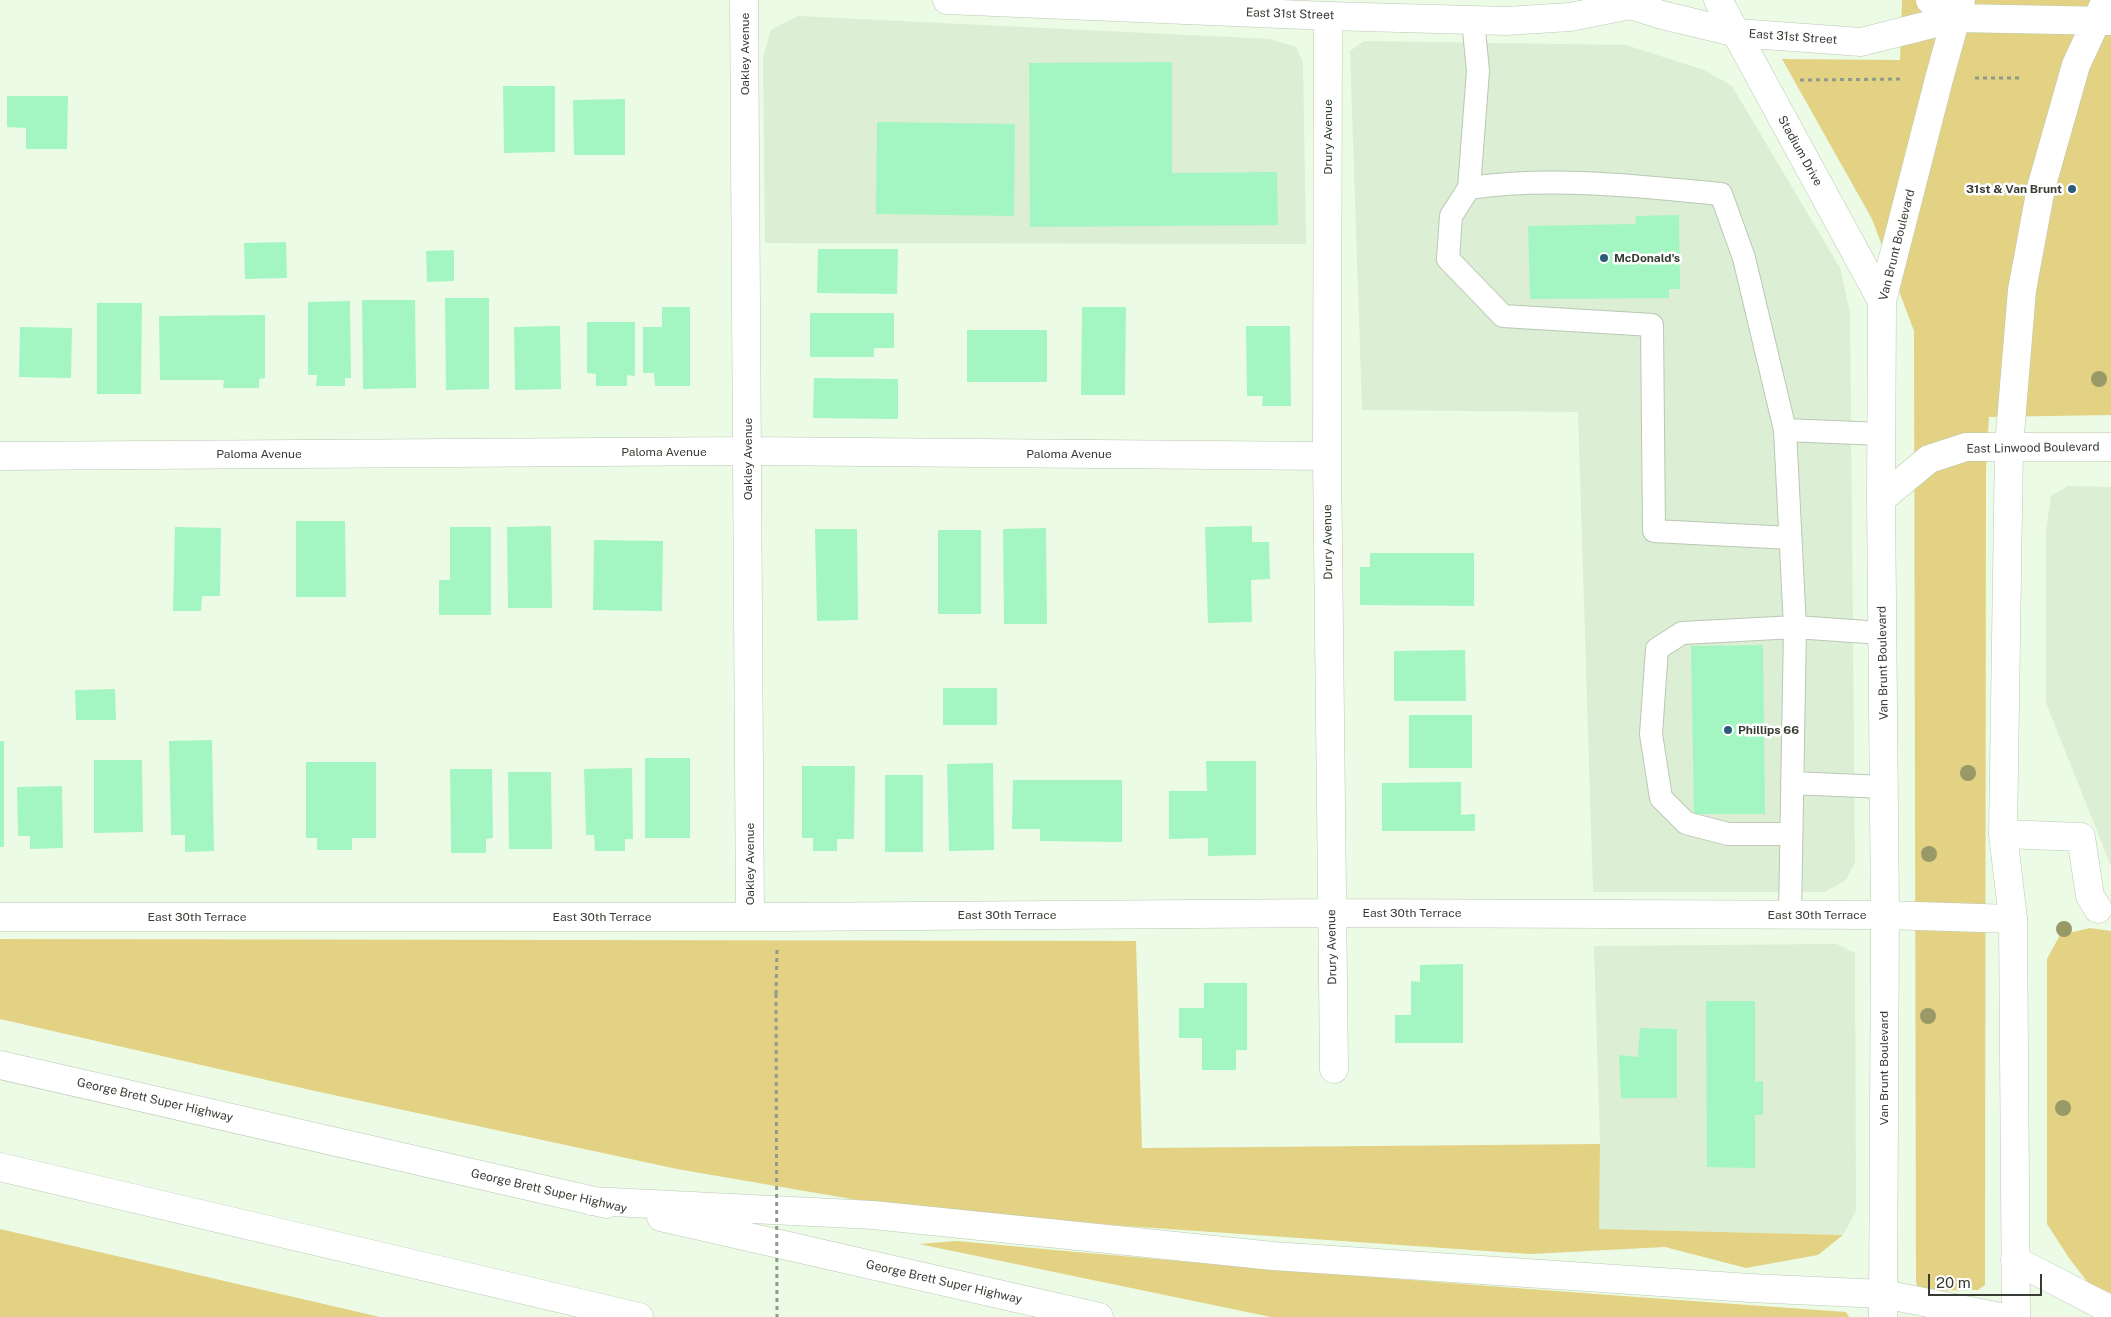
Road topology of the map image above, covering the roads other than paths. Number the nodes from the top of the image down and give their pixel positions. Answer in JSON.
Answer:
{"nodes":[{"id":1,"x":744,"y":0,"type":"edge"},
{"id":2,"x":948,"y":0,"type":"edge"},
{"id":3,"x":1718,"y":0,"type":"edge"},
{"id":4,"x":1930,"y":0,"type":"edge"},
{"id":5,"x":1623,"y":3,"type":"edge"},
{"id":6,"x":1959,"y":9,"type":"edge"},
{"id":7,"x":2098,"y":10,"type":"edge"},
{"id":8,"x":1328,"y":16,"type":"junction"},
{"id":9,"x":1474,"y":20,"type":"junction"},
{"id":10,"x":1737,"y":33,"type":"junction"},
{"id":11,"x":1469,"y":188,"type":"junction"},
{"id":12,"x":1882,"y":301,"type":"junction"},
{"id":13,"x":1785,"y":430,"type":"junction"},
{"id":14,"x":1881,"y":434,"type":"junction"},
{"id":15,"x":2009,"y":446,"type":"junction"},
{"id":16,"x":2111,"y":447,"type":"edge"},
{"id":17,"x":748,"y":451,"type":"junction"},
{"id":18,"x":0,"y":456,"type":"edge"},
{"id":19,"x":1327,"y":456,"type":"junction"},
{"id":20,"x":1881,"y":499,"type":"junction"},
{"id":21,"x":1790,"y":538,"type":"junction"},
{"id":22,"x":1794,"y":628,"type":"junction"},
{"id":23,"x":1882,"y":633,"type":"junction"},
{"id":24,"x":1792,"y":783,"type":"junction"},
{"id":25,"x":1884,"y":787,"type":"junction"},
{"id":26,"x":1791,"y":834,"type":"junction"},
{"id":27,"x":2003,"y":834,"type":"junction"},
{"id":28,"x":2098,"y":909,"type":"dead end"},
{"id":29,"x":1332,"y":913,"type":"junction"},
{"id":30,"x":1790,"y":915,"type":"junction"},
{"id":31,"x":1885,"y":915,"type":"junction"},
{"id":32,"x":0,"y":916,"type":"edge"},
{"id":33,"x":750,"y":917,"type":"junction"},
{"id":34,"x":2014,"y":919,"type":"junction"},
{"id":35,"x":0,"y":1065,"type":"edge"},
{"id":36,"x":1334,"y":1069,"type":"dead end"},
{"id":37,"x":0,"y":1167,"type":"edge"},
{"id":38,"x":591,"y":1201,"type":"junction"},
{"id":39,"x":2016,"y":1260,"type":"junction"},
{"id":40,"x":1883,"y":1306,"type":"edge"},
{"id":41,"x":2111,"y":1310,"type":"edge"},
{"id":42,"x":639,"y":1317,"type":"edge"},
{"id":43,"x":1098,"y":1317,"type":"edge"},
{"id":44,"x":2000,"y":1317,"type":"edge"},
{"id":45,"x":2016,"y":1317,"type":"edge"}],
"edges":[{"from":1,"to":17,"type":"main road","name":"Oakley Avenue"},
{"from":2,"to":8,"type":"main road","name":"East 31st Street"},
{"from":3,"to":10,"type":"main road","name":"Stadium Drive"},
{"from":4,"to":6,"type":"main road"},
{"from":5,"to":9,"type":"main road","name":"East 31st Street"},
{"from":5,"to":10,"type":"main road","name":"East 31st Street"},
{"from":6,"to":7,"type":"main road","name":"East 31st Street"},
{"from":6,"to":10,"type":"main road","name":"East 31st Street"},
{"from":6,"to":12,"type":"main road","name":"Van Brunt Boulevard"},
{"from":7,"to":15,"type":"main road"},
{"from":8,"to":9,"type":"main road","name":"East 31st Street"},
{"from":8,"to":19,"type":"main road","name":"Drury Avenue"},
{"from":9,"to":11,"type":"lane"},
{"from":10,"to":12,"type":"main road","name":"Stadium Drive"},
{"from":11,"to":13,"type":"lane"},
{"from":11,"to":21,"type":"lane"},
{"from":12,"to":14,"type":"main road","name":"Van Brunt Boulevard"},
{"from":13,"to":14,"type":"lane"},
{"from":13,"to":21,"type":"lane"},
{"from":14,"to":20,"type":"main road","name":"Van Brunt Boulevard"},
{"from":15,"to":16,"type":"main road","name":"East Linwood Boulevard"},
{"from":15,"to":20,"type":"main road","name":"East Linwood Boulevard"},
{"from":15,"to":27,"type":"main road"},
{"from":17,"to":18,"type":"main road","name":"Paloma Avenue"},
{"from":17,"to":19,"type":"main road","name":"Paloma Avenue"},
{"from":17,"to":33,"type":"main road","name":"Oakley Avenue"},
{"from":19,"to":29,"type":"main road","name":"Drury Avenue"},
{"from":20,"to":23,"type":"main road","name":"Van Brunt Boulevard"},
{"from":21,"to":22,"type":"lane"},
{"from":22,"to":23,"type":"lane"},
{"from":22,"to":24,"type":"lane"},
{"from":22,"to":26,"type":"lane"},
{"from":23,"to":25,"type":"main road","name":"Van Brunt Boulevard"},
{"from":24,"to":25,"type":"lane"},
{"from":24,"to":26,"type":"lane"},
{"from":25,"to":31,"type":"main road","name":"Van Brunt Boulevard"},
{"from":26,"to":30,"type":"lane"},
{"from":27,"to":28,"type":"main road"},
{"from":27,"to":34,"type":"main road"},
{"from":29,"to":30,"type":"main road","name":"East 30th Terrace"},
{"from":29,"to":33,"type":"main road","name":"East 30th Terrace"},
{"from":29,"to":36,"type":"main road","name":"Drury Avenue"},
{"from":30,"to":31,"type":"main road","name":"East 30th Terrace"},
{"from":31,"to":34,"type":"main road","name":"East 30th Terrace"},
{"from":31,"to":40,"type":"main road","name":"Van Brunt Boulevard"},
{"from":32,"to":33,"type":"main road","name":"East 30th Terrace"},
{"from":34,"to":39,"type":"main road"},
{"from":35,"to":38,"type":"main road","name":"George Brett Super Highway"},
{"from":37,"to":42,"type":"main road"},
{"from":38,"to":40,"type":"main road"},
{"from":38,"to":43,"type":"main road","name":"George Brett Super Highway"},
{"from":39,"to":41,"type":"main road"},
{"from":39,"to":45,"type":"main road"},
{"from":40,"to":44,"type":"main road"}]}
